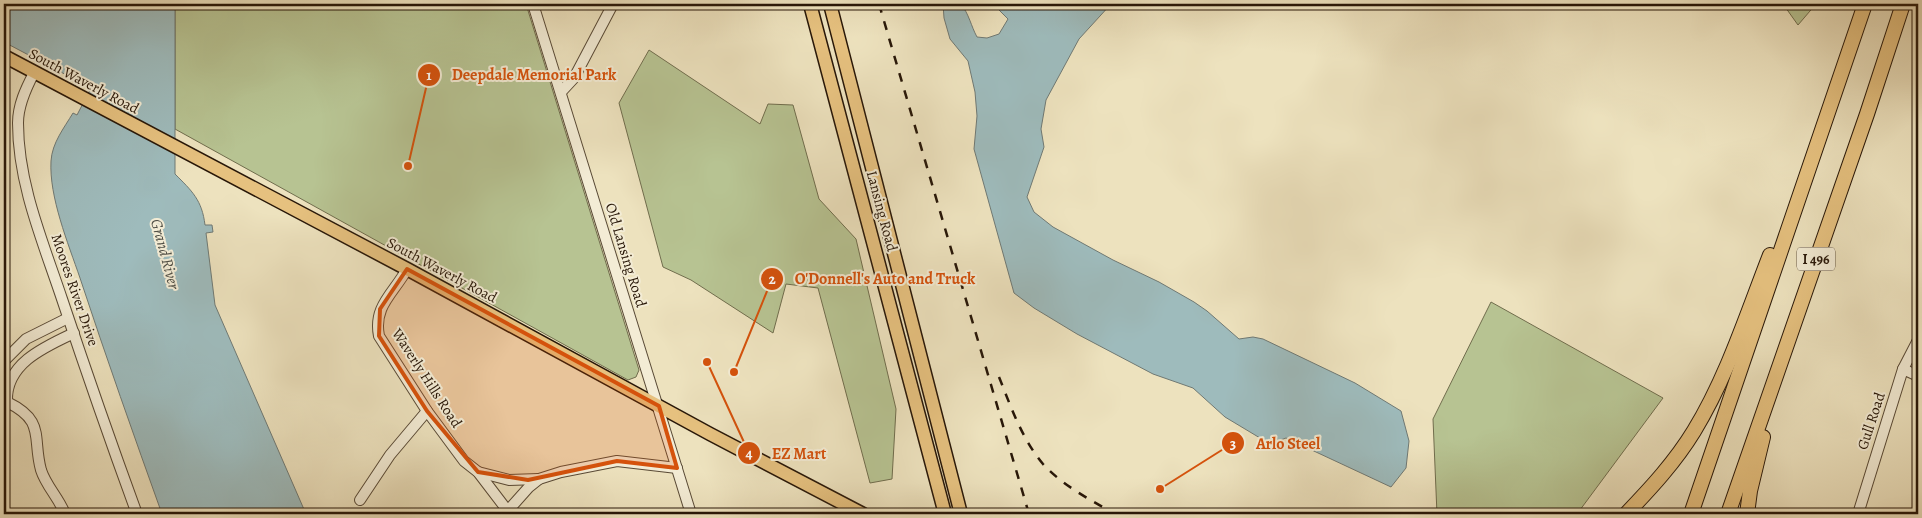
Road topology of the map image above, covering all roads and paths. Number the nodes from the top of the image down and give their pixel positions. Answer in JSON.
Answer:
{"nodes":[{"id":1,"x":533,"y":4,"type":"edge"},
{"id":2,"x":613,"y":4,"type":"edge"},
{"id":3,"x":810,"y":4,"type":"edge"},
{"id":4,"x":830,"y":4,"type":"edge"},
{"id":5,"x":1865,"y":4,"type":"edge"},
{"id":6,"x":1903,"y":4,"type":"edge"},
{"id":7,"x":4,"y":56,"type":"edge"},
{"id":8,"x":34,"y":73,"type":"junction"},
{"id":9,"x":561,"y":92,"type":"junction"},
{"id":10,"x":1808,"y":172,"type":"junction"},
{"id":11,"x":407,"y":269,"type":"junction"},
{"id":12,"x":68,"y":318,"type":"junction"},
{"id":13,"x":74,"y":333,"type":"junction"},
{"id":14,"x":1918,"y":340,"type":"edge"},
{"id":15,"x":4,"y":361,"type":"edge"},
{"id":16,"x":1780,"y":364,"type":"junction"},
{"id":17,"x":1903,"y":369,"type":"junction"},
{"id":18,"x":1918,"y":376,"type":"edge"},
{"id":19,"x":5,"y":403,"type":"edge"},
{"id":20,"x":659,"y":406,"type":"junction"},
{"id":21,"x":427,"y":411,"type":"junction"},
{"id":22,"x":677,"y":468,"type":"junction"},
{"id":23,"x":478,"y":472,"type":"junction"},
{"id":24,"x":539,"y":479,"type":"junction"},
{"id":25,"x":360,"y":500,"type":"dead end"},
{"id":26,"x":506,"y":512,"type":"edge"},
{"id":27,"x":65,"y":514,"type":"edge"},
{"id":28,"x":137,"y":514,"type":"edge"},
{"id":29,"x":691,"y":514,"type":"edge"},
{"id":30,"x":863,"y":514,"type":"edge"},
{"id":31,"x":945,"y":514,"type":"edge"},
{"id":32,"x":961,"y":514,"type":"edge"},
{"id":33,"x":1626,"y":514,"type":"edge"},
{"id":34,"x":1691,"y":514,"type":"edge"},
{"id":35,"x":1728,"y":514,"type":"edge"},
{"id":36,"x":1747,"y":514,"type":"edge"},
{"id":37,"x":1858,"y":514,"type":"edge"}],
"edges":[{"from":1,"to":9,"type":"street","name":"Old Lansing Road"},
{"from":2,"to":9,"type":"street"},
{"from":3,"to":31,"type":"main road","name":"Lansing Road"},
{"from":4,"to":32,"type":"main road","name":"Lansing Road"},
{"from":5,"to":10,"type":"highway","number":"I 496"},
{"from":6,"to":16,"type":"highway","number":"I 496"},
{"from":7,"to":8,"type":"main road","name":"South Waverly Road"},
{"from":8,"to":11,"type":"main road","name":"South Waverly Road"},
{"from":8,"to":12,"type":"street","name":"Moores River Drive"},
{"from":9,"to":20,"type":"street","name":"Old Lansing Road"},
{"from":10,"to":33,"type":"highway"},
{"from":10,"to":34,"type":"highway","number":"I 496"},
{"from":11,"to":20,"type":"main road","name":"South Waverly Road"},
{"from":11,"to":21,"type":"street","name":"Waverly Hills Road"},
{"from":12,"to":13,"type":"street","name":"Moores River Drive"},
{"from":12,"to":15,"type":"street"},
{"from":13,"to":19,"type":"street"},
{"from":13,"to":28,"type":"street","name":"Moores River Drive"},
{"from":14,"to":17,"type":"street","name":"Gull Road"},
{"from":16,"to":35,"type":"highway","number":"I 496"},
{"from":16,"to":36,"type":"highway"},
{"from":17,"to":18,"type":"street"},
{"from":17,"to":37,"type":"street","name":"Gull Road"},
{"from":19,"to":27,"type":"street"},
{"from":20,"to":22,"type":"street","name":"Old Lansing Road"},
{"from":20,"to":30,"type":"main road","name":"South Waverly Road"},
{"from":21,"to":23,"type":"street","name":"Waverly Hills Road"},
{"from":21,"to":25,"type":"street"},
{"from":22,"to":24,"type":"street"},
{"from":22,"to":29,"type":"street","name":"Old Lansing Road"},
{"from":23,"to":24,"type":"street","name":"Waverly Hills Road"},
{"from":23,"to":26,"type":"street","name":"Waverly Hills Road"},
{"from":24,"to":26,"type":"street"}]}
